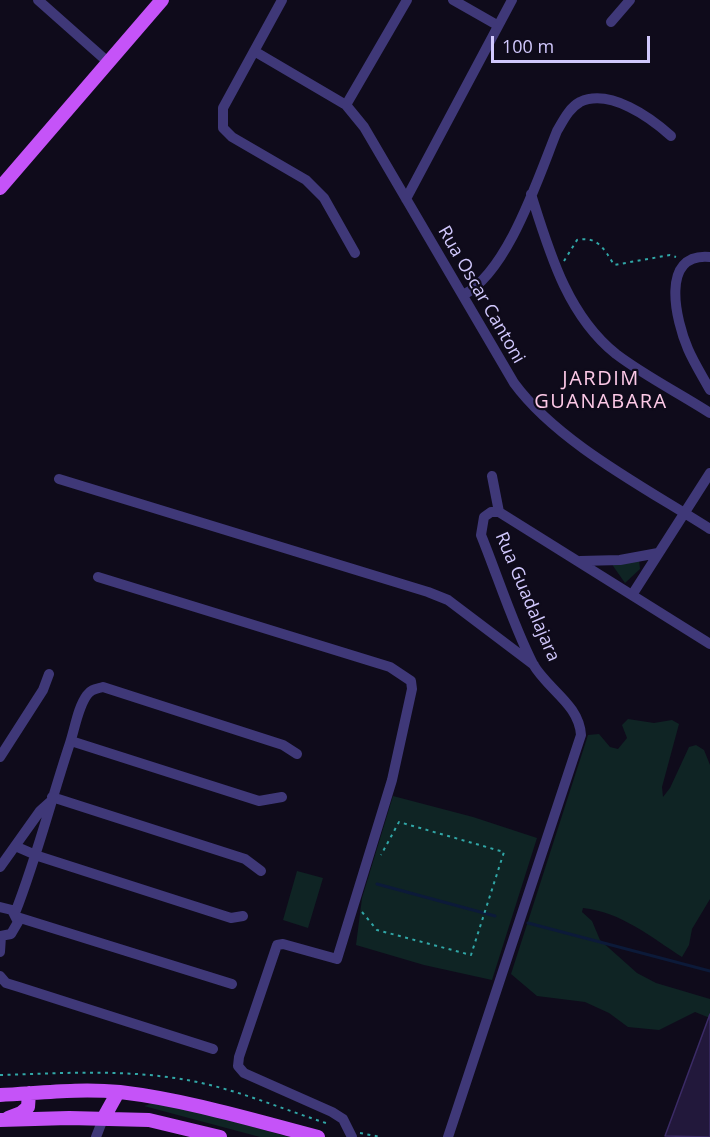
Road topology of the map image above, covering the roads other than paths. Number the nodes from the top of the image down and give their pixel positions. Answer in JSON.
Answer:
{"nodes":[{"id":1,"x":38,"y":0,"type":"edge"},
{"id":2,"x":162,"y":0,"type":"edge"},
{"id":3,"x":282,"y":0,"type":"edge"},
{"id":4,"x":407,"y":0,"type":"edge"},
{"id":5,"x":453,"y":0,"type":"edge"},
{"id":6,"x":512,"y":0,"type":"edge"},
{"id":7,"x":630,"y":0,"type":"edge"},
{"id":8,"x":611,"y":22,"type":"dead end"},
{"id":9,"x":497,"y":25,"type":"junction"},
{"id":10,"x":254,"y":51,"type":"junction"},
{"id":11,"x":109,"y":63,"type":"junction"},
{"id":12,"x":346,"y":105,"type":"junction"},
{"id":13,"x":671,"y":136,"type":"dead end"},
{"id":14,"x":0,"y":188,"type":"edge"},
{"id":15,"x":531,"y":194,"type":"junction"},
{"id":16,"x":406,"y":199,"type":"junction"},
{"id":17,"x":355,"y":253,"type":"dead end"},
{"id":18,"x":710,"y":257,"type":"edge"},
{"id":19,"x":463,"y":295,"type":"junction"},
{"id":20,"x":710,"y":390,"type":"edge"},
{"id":21,"x":710,"y":413,"type":"edge"},
{"id":22,"x":710,"y":473,"type":"edge"},
{"id":23,"x":492,"y":477,"type":"dead end"},
{"id":24,"x":59,"y":479,"type":"dead end"},
{"id":25,"x":500,"y":512,"type":"junction"},
{"id":26,"x":685,"y":512,"type":"junction"},
{"id":27,"x":710,"y":529,"type":"edge"},
{"id":28,"x":658,"y":553,"type":"junction"},
{"id":29,"x":580,"y":561,"type":"junction"},
{"id":30,"x":98,"y":577,"type":"dead end"},
{"id":31,"x":632,"y":595,"type":"junction"},
{"id":32,"x":710,"y":644,"type":"edge"},
{"id":33,"x":534,"y":665,"type":"junction"},
{"id":34,"x":49,"y":674,"type":"dead end"},
{"id":35,"x":70,"y":741,"type":"junction"},
{"id":36,"x":297,"y":754,"type":"dead end"},
{"id":37,"x":0,"y":757,"type":"edge"},
{"id":38,"x":282,"y":797,"type":"dead end"},
{"id":39,"x":51,"y":800,"type":"junction"},
{"id":40,"x":15,"y":846,"type":"junction"},
{"id":41,"x":38,"y":856,"type":"junction"},
{"id":42,"x":0,"y":867,"type":"edge"},
{"id":43,"x":261,"y":871,"type":"dead end"},
{"id":44,"x":1,"y":907,"type":"edge"},
{"id":45,"x":16,"y":915,"type":"junction"},
{"id":46,"x":243,"y":916,"type":"dead end"},
{"id":47,"x":0,"y":936,"type":"edge"},
{"id":48,"x":0,"y":952,"type":"edge"},
{"id":49,"x":0,"y":976,"type":"edge"},
{"id":50,"x":232,"y":984,"type":"dead end"},
{"id":51,"x":213,"y":1049,"type":"dead end"},
{"id":52,"x":118,"y":1092,"type":"junction"},
{"id":53,"x":29,"y":1094,"type":"junction"},
{"id":54,"x":0,"y":1095,"type":"edge"},
{"id":55,"x":103,"y":1119,"type":"junction"},
{"id":56,"x":2,"y":1120,"type":"edge"},
{"id":57,"x":96,"y":1137,"type":"edge"},
{"id":58,"x":220,"y":1137,"type":"edge"},
{"id":59,"x":318,"y":1137,"type":"edge"},
{"id":60,"x":352,"y":1137,"type":"edge"},
{"id":61,"x":448,"y":1137,"type":"edge"}],
"edges":[{"from":1,"to":11,"type":"street"},
{"from":2,"to":11,"type":"main road"},
{"from":3,"to":10,"type":"street"},
{"from":4,"to":12,"type":"street"},
{"from":5,"to":9,"type":"street"},
{"from":6,"to":9,"type":"street"},
{"from":7,"to":8,"type":"street"},
{"from":9,"to":16,"type":"street"},
{"from":10,"to":12,"type":"street","name":"Rua Oscar Cantoni"},
{"from":10,"to":17,"type":"street"},
{"from":11,"to":14,"type":"main road"},
{"from":12,"to":16,"type":"street","name":"Rua Oscar Cantoni"},
{"from":13,"to":15,"type":"street"},
{"from":15,"to":19,"type":"street"},
{"from":15,"to":21,"type":"street"},
{"from":16,"to":19,"type":"street","name":"Rua Oscar Cantoni"},
{"from":18,"to":20,"type":"street"},
{"from":19,"to":26,"type":"street","name":"Rua Oscar Cantoni"},
{"from":22,"to":26,"type":"street"},
{"from":23,"to":25,"type":"street"},
{"from":24,"to":33,"type":"street"},
{"from":25,"to":29,"type":"street","name":"Rua Guadalajara"},
{"from":25,"to":33,"type":"street","name":"Rua Guadalajara"},
{"from":26,"to":27,"type":"street","name":"Rua Oscar Cantoni"},
{"from":26,"to":28,"type":"street"},
{"from":28,"to":29,"type":"street"},
{"from":28,"to":31,"type":"street"},
{"from":29,"to":31,"type":"street","name":"Rua Guadalajara"},
{"from":30,"to":60,"type":"street"},
{"from":31,"to":32,"type":"street","name":"Rua Guadalajara"},
{"from":33,"to":61,"type":"street","name":"Rua Guadalajara"},
{"from":34,"to":37,"type":"street"},
{"from":35,"to":36,"type":"street"},
{"from":35,"to":38,"type":"street"},
{"from":35,"to":39,"type":"street"},
{"from":39,"to":40,"type":"street"},
{"from":39,"to":41,"type":"street"},
{"from":39,"to":43,"type":"street"},
{"from":40,"to":41,"type":"street"},
{"from":40,"to":42,"type":"street"},
{"from":41,"to":45,"type":"street"},
{"from":41,"to":46,"type":"street"},
{"from":44,"to":45,"type":"street"},
{"from":45,"to":47,"type":"street"},
{"from":45,"to":50,"type":"street"},
{"from":47,"to":48,"type":"street"},
{"from":49,"to":51,"type":"street"},
{"from":52,"to":53,"type":"main road"},
{"from":52,"to":55,"type":"main road"},
{"from":52,"to":59,"type":"main road"},
{"from":53,"to":54,"type":"main road"},
{"from":53,"to":56,"type":"main road"},
{"from":55,"to":56,"type":"main road"},
{"from":55,"to":57,"type":"street"},
{"from":55,"to":58,"type":"main road"}]}
